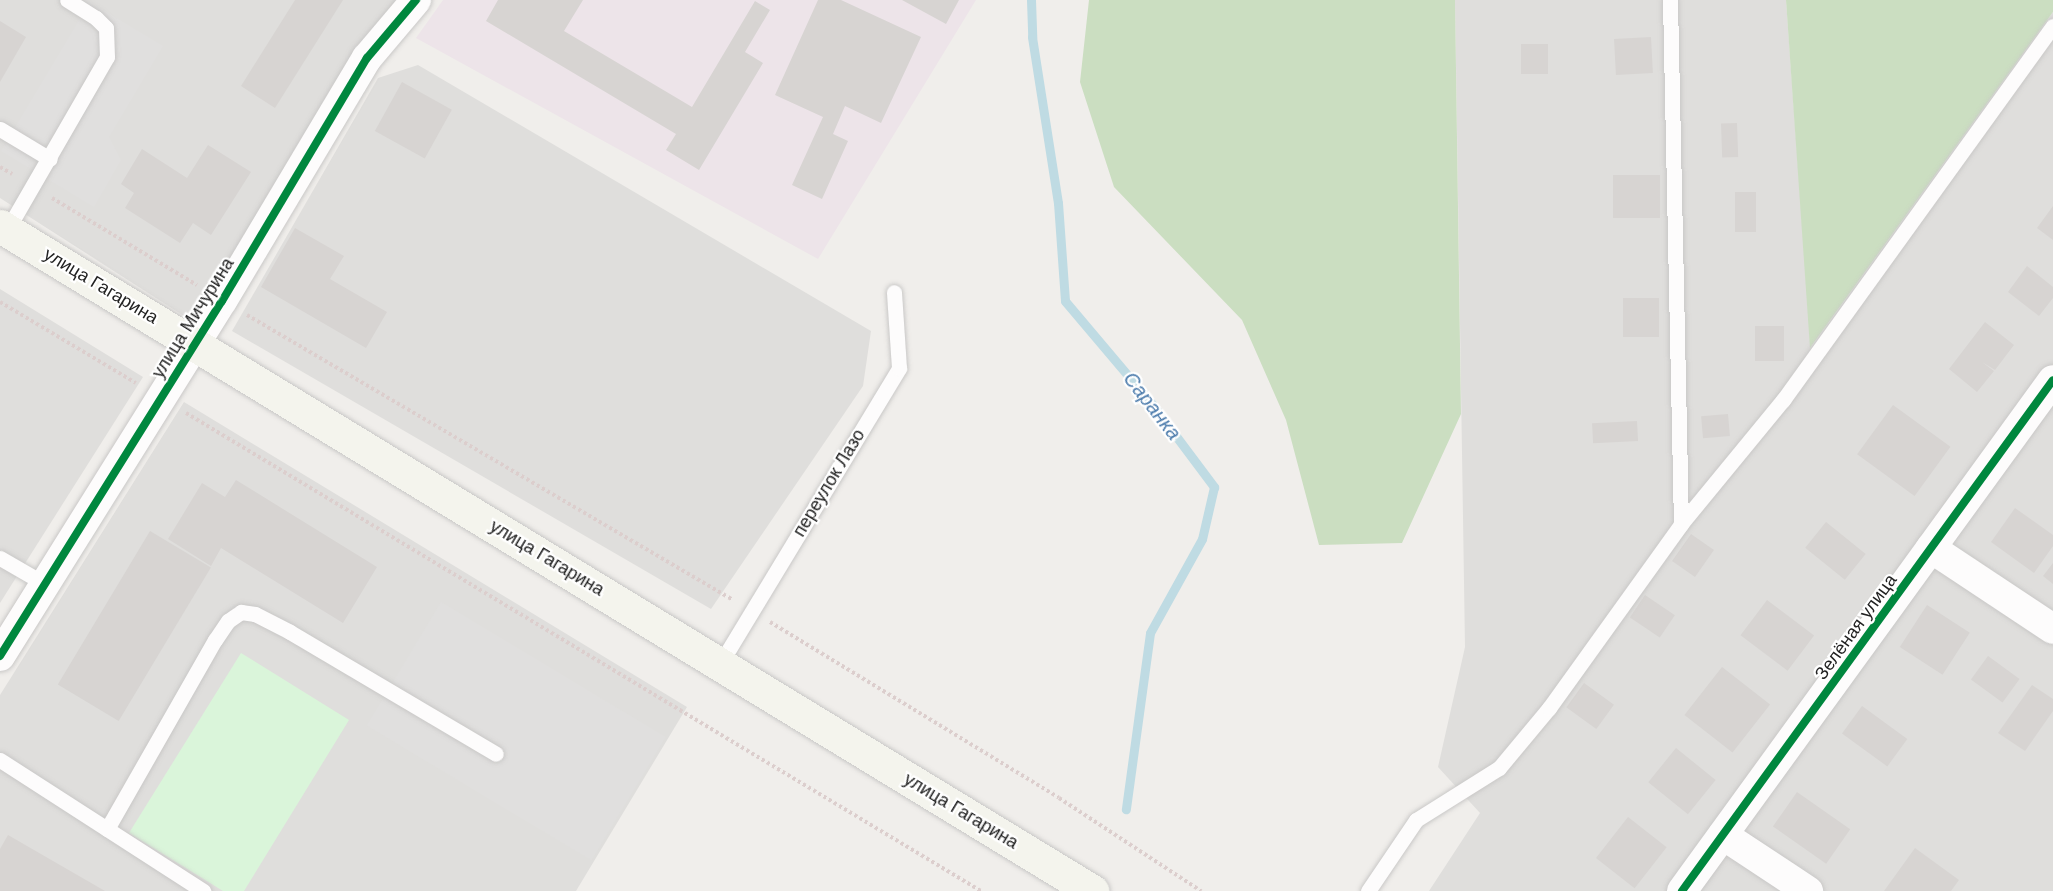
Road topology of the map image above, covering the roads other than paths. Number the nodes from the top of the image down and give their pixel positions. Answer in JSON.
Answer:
{"nodes":[{"id":1,"x":67,"y":0,"type":"edge"},
{"id":2,"x":416,"y":0,"type":"edge"},
{"id":3,"x":1670,"y":0,"type":"edge"},
{"id":4,"x":2053,"y":26,"type":"edge"},
{"id":5,"x":0,"y":129,"type":"edge"},
{"id":6,"x":50,"y":159,"type":"junction"},
{"id":7,"x":3,"y":228,"type":"edge"},
{"id":8,"x":894,"y":292,"type":"dead end"},
{"id":9,"x":196,"y":344,"type":"junction"},
{"id":10,"x":2053,"y":380,"type":"edge"},
{"id":11,"x":1681,"y":524,"type":"junction"},
{"id":12,"x":1931,"y":548,"type":"junction"},
{"id":13,"x":0,"y":558,"type":"edge"},
{"id":14,"x":45,"y":584,"type":"junction"},
{"id":15,"x":2053,"y":628,"type":"edge"},
{"id":16,"x":0,"y":656,"type":"edge"},
{"id":17,"x":720,"y":664,"type":"junction"},
{"id":18,"x":496,"y":754,"type":"dead end"},
{"id":19,"x":0,"y":760,"type":"edge"},
{"id":20,"x":107,"y":829,"type":"junction"},
{"id":21,"x":1723,"y":835,"type":"junction"},
{"id":22,"x":203,"y":891,"type":"edge"},
{"id":23,"x":1092,"y":891,"type":"edge"},
{"id":24,"x":1368,"y":891,"type":"edge"},
{"id":25,"x":1682,"y":891,"type":"edge"},
{"id":26,"x":1808,"y":891,"type":"edge"}],
"edges":[{"from":1,"to":6,"type":"lane"},
{"from":2,"to":9,"type":"street","name":"улица Мичурина"},
{"from":3,"to":11,"type":"lane"},
{"from":4,"to":11,"type":"lane"},
{"from":5,"to":6,"type":"lane"},
{"from":6,"to":7,"type":"lane"},
{"from":7,"to":9,"type":"main road","name":"улица Гагарина"},
{"from":8,"to":17,"type":"lane","name":"переулок Лазо"},
{"from":9,"to":14,"type":"street","name":"улица Мичурина"},
{"from":9,"to":17,"type":"main road","name":"улица Гагарина"},
{"from":10,"to":12,"type":"street","name":"Зелёная улица"},
{"from":11,"to":24,"type":"lane"},
{"from":12,"to":15,"type":"street"},
{"from":12,"to":21,"type":"street","name":"Зелёная улица"},
{"from":13,"to":14,"type":"lane"},
{"from":14,"to":16,"type":"street","name":"улица Мичурина"},
{"from":17,"to":23,"type":"main road","name":"улица Гагарина"},
{"from":18,"to":20,"type":"lane"},
{"from":19,"to":20,"type":"lane"},
{"from":20,"to":22,"type":"lane"},
{"from":21,"to":25,"type":"street","name":"Зелёная улица"},
{"from":21,"to":26,"type":"street"}]}
